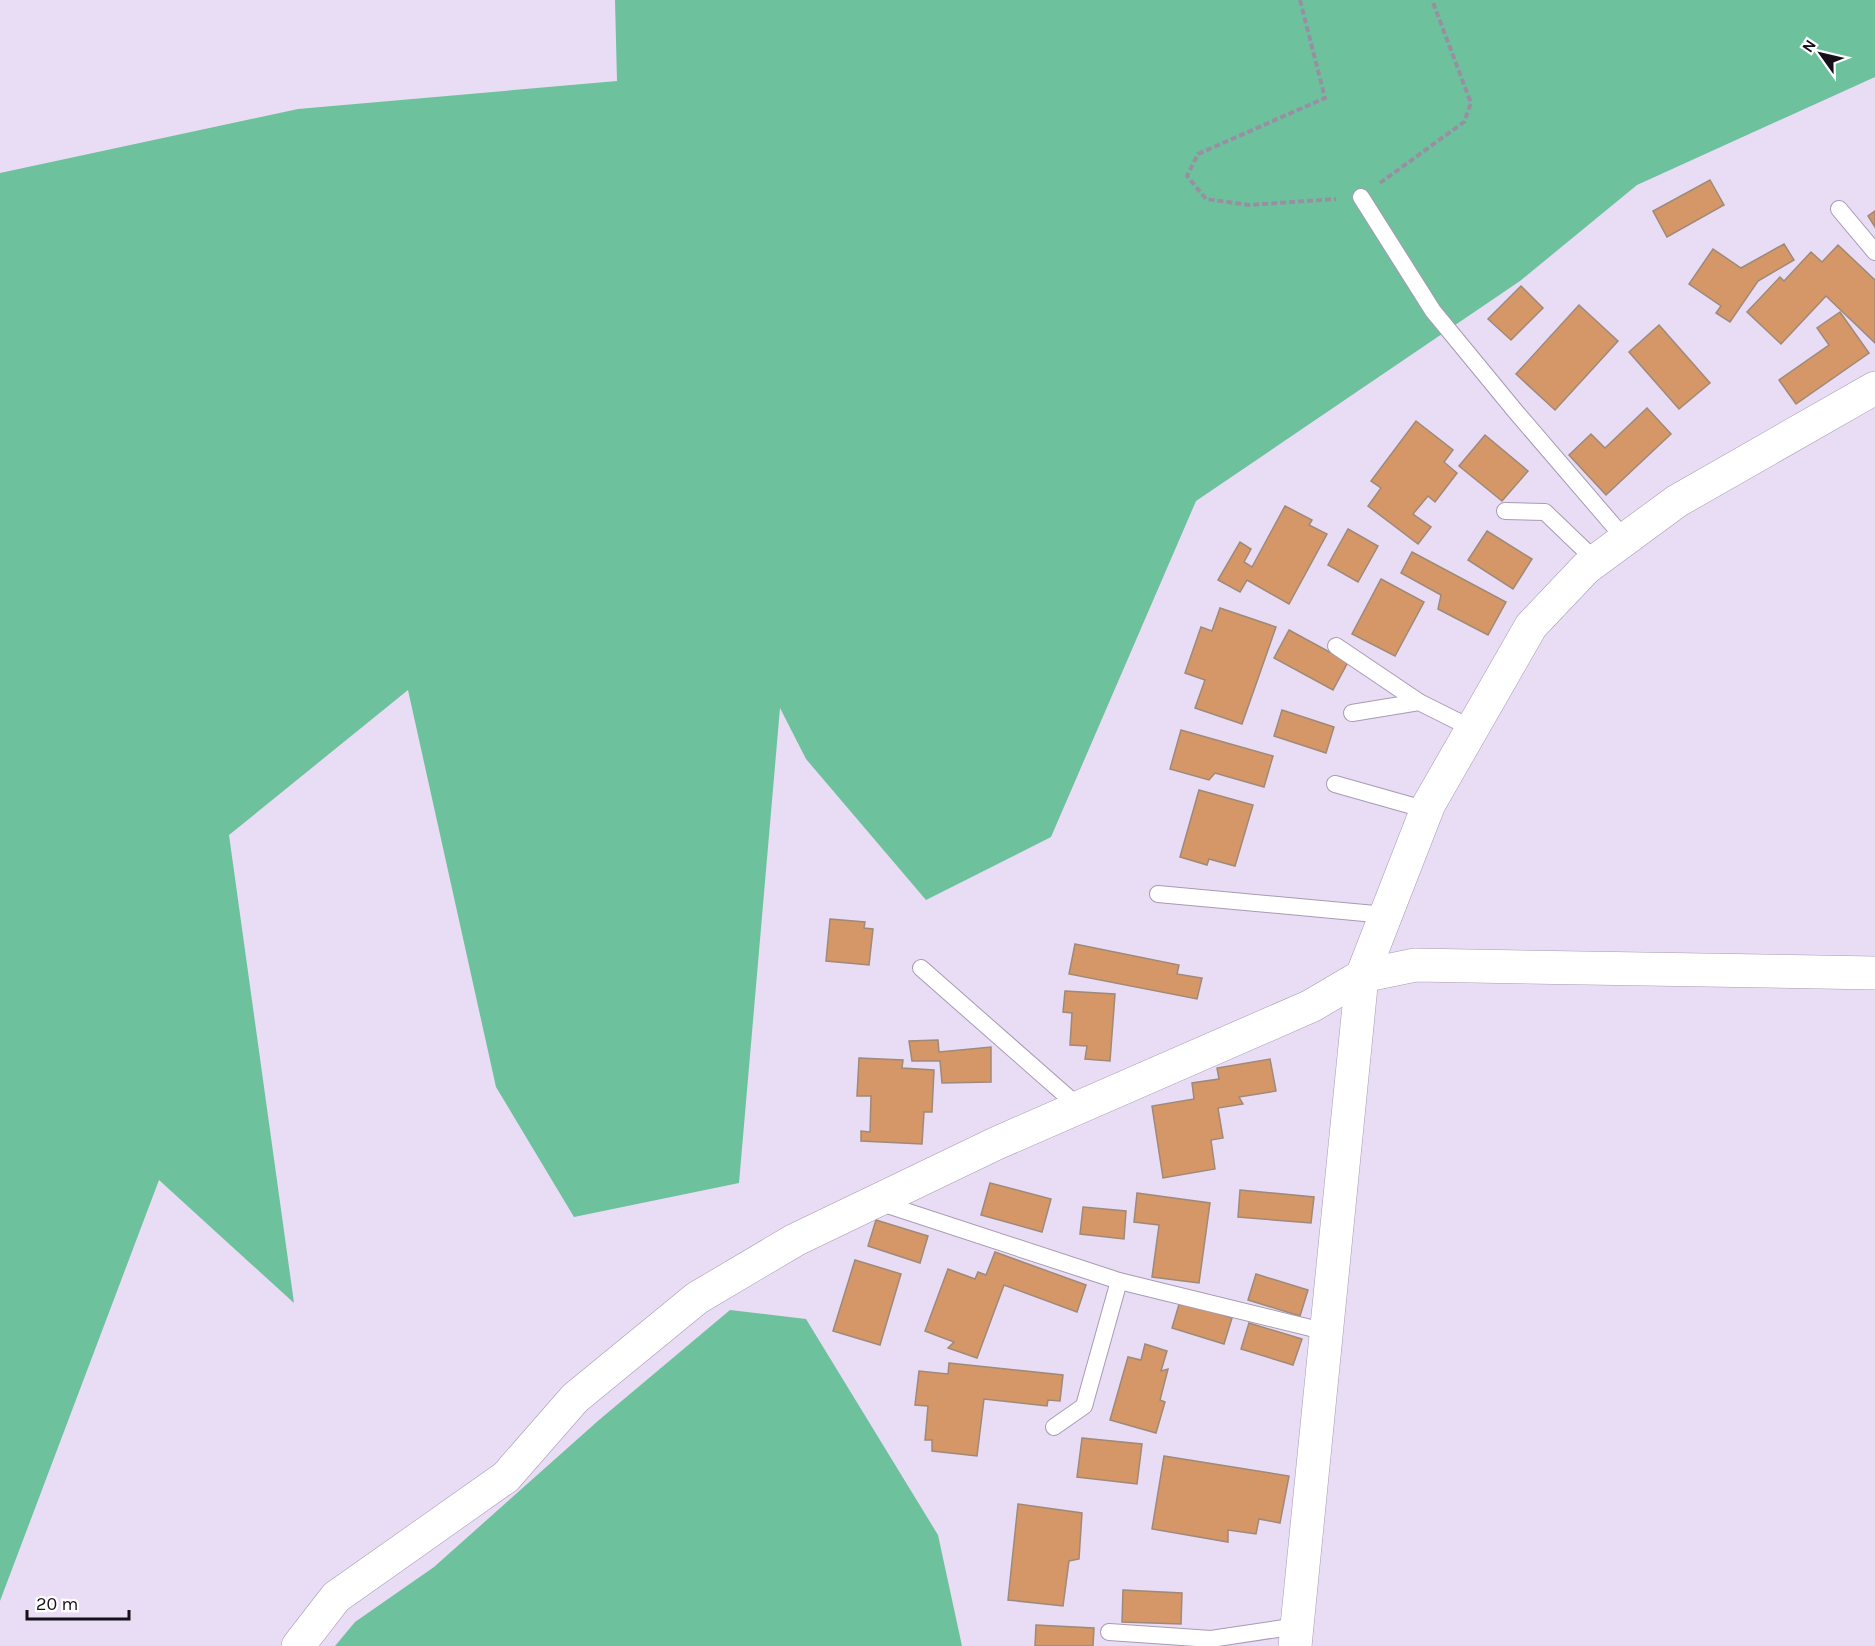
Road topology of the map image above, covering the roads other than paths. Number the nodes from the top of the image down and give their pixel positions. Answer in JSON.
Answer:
{"nodes":[{"id":1,"x":1361,"y":197,"type":"road end"},
{"id":2,"x":1839,"y":209,"type":"dead end"},
{"id":3,"x":1875,"y":252,"type":"edge"},
{"id":4,"x":1875,"y":388,"type":"edge"},
{"id":5,"x":1505,"y":511,"type":"dead end"},
{"id":6,"x":1625,"y":539,"type":"junction"},
{"id":7,"x":1595,"y":560,"type":"junction"},
{"id":8,"x":1336,"y":646,"type":"dead end"},
{"id":9,"x":1419,"y":702,"type":"junction"},
{"id":10,"x":1352,"y":713,"type":"dead end"},
{"id":11,"x":1473,"y":729,"type":"junction"},
{"id":12,"x":1335,"y":784,"type":"dead end"},
{"id":13,"x":1427,"y":810,"type":"junction"},
{"id":14,"x":1158,"y":894,"type":"dead end"},
{"id":15,"x":1386,"y":915,"type":"junction"},
{"id":16,"x":921,"y":968,"type":"dead end"},
{"id":17,"x":1875,"y":973,"type":"edge"},
{"id":18,"x":1362,"y":976,"type":"junction"},
{"id":19,"x":1079,"y":1107,"type":"junction"},
{"id":20,"x":874,"y":1201,"type":"junction"},
{"id":21,"x":1119,"y":1281,"type":"junction"},
{"id":22,"x":1327,"y":1332,"type":"junction"},
{"id":23,"x":1054,"y":1427,"type":"dead end"},
{"id":24,"x":1109,"y":1632,"type":"dead end"},
{"id":25,"x":1296,"y":1636,"type":"edge"},
{"id":26,"x":298,"y":1646,"type":"edge"}],
"edges":[{"from":1,"to":6,"type":"lane"},
{"from":2,"to":3,"type":"lane"},
{"from":4,"to":6,"type":"street"},
{"from":5,"to":7,"type":"lane"},
{"from":6,"to":7,"type":"street"},
{"from":7,"to":11,"type":"street"},
{"from":8,"to":9,"type":"lane"},
{"from":9,"to":10,"type":"lane"},
{"from":9,"to":11,"type":"lane"},
{"from":11,"to":13,"type":"street"},
{"from":12,"to":13,"type":"lane"},
{"from":13,"to":15,"type":"street"},
{"from":14,"to":15,"type":"lane"},
{"from":15,"to":18,"type":"street"},
{"from":16,"to":19,"type":"lane"},
{"from":17,"to":18,"type":"street"},
{"from":18,"to":19,"type":"street"},
{"from":18,"to":22,"type":"street"},
{"from":19,"to":20,"type":"street"},
{"from":20,"to":21,"type":"lane"},
{"from":20,"to":26,"type":"street"},
{"from":21,"to":22,"type":"lane"},
{"from":21,"to":23,"type":"lane"},
{"from":22,"to":25,"type":"street"},
{"from":24,"to":25,"type":"lane"}]}
